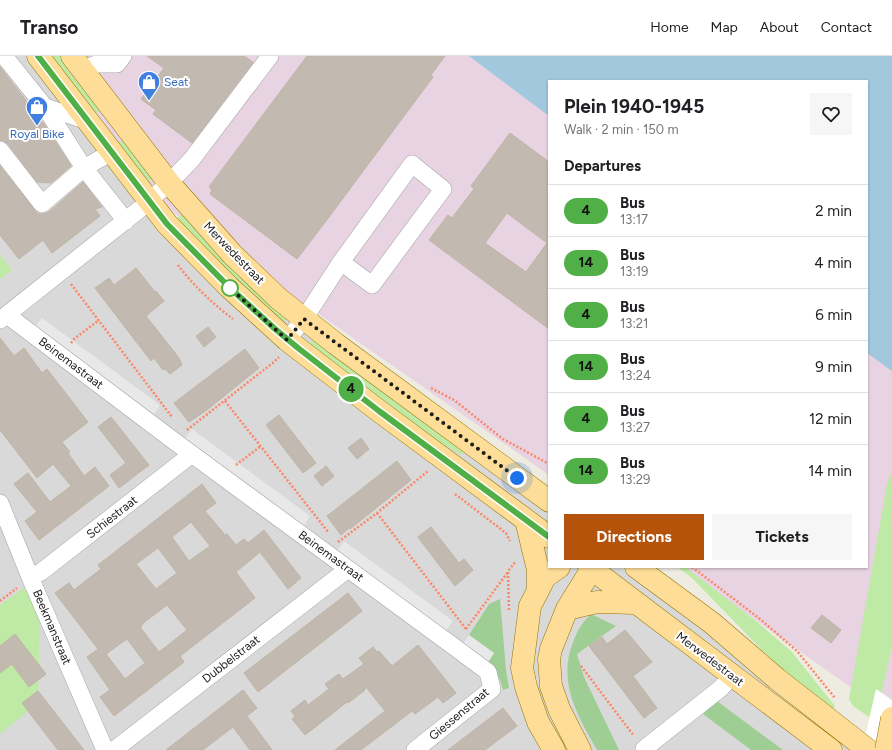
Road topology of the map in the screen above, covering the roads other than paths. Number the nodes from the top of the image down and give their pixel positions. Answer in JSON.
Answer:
{"nodes":[{"id":1,"x":4,"y":56,"type":"edge"},
{"id":2,"x":38,"y":56,"type":"edge"},
{"id":3,"x":123,"y":56,"type":"edge"},
{"id":4,"x":270,"y":56,"type":"edge"},
{"id":5,"x":77,"y":63,"type":"edge"},
{"id":6,"x":45,"y":107,"type":"junction"},
{"id":7,"x":88,"y":121,"type":"junction"},
{"id":8,"x":0,"y":150,"type":"edge"},
{"id":9,"x":111,"y":151,"type":"junction"},
{"id":10,"x":84,"y":168,"type":"junction"},
{"id":11,"x":174,"y":178,"type":"junction"},
{"id":12,"x":150,"y":202,"type":"junction"},
{"id":13,"x":126,"y":221,"type":"junction"},
{"id":14,"x":341,"y":262,"type":"junction"},
{"id":15,"x":307,"y":313,"type":"junction"},
{"id":16,"x":3,"y":317,"type":"edge"},
{"id":17,"x":284,"y":346,"type":"junction"},
{"id":18,"x":192,"y":454,"type":"junction"},
{"id":19,"x":548,"y":500,"type":"edge"},
{"id":20,"x":0,"y":503,"type":"edge"},
{"id":21,"x":526,"y":520,"type":"junction"},
{"id":22,"x":548,"y":536,"type":"edge"},
{"id":23,"x":557,"y":568,"type":"edge"},
{"id":24,"x":591,"y":568,"type":"edge"},
{"id":25,"x":637,"y":568,"type":"edge"},
{"id":26,"x":348,"y":569,"type":"junction"},
{"id":27,"x":30,"y":577,"type":"junction"},
{"id":28,"x":538,"y":590,"type":"junction"},
{"id":29,"x":635,"y":603,"type":"junction"},
{"id":30,"x":567,"y":609,"type":"junction"},
{"id":31,"x":488,"y":672,"type":"joint"},
{"id":32,"x":732,"y":676,"type":"junction"},
{"id":33,"x":892,"y":718,"type":"edge"},
{"id":34,"x":644,"y":749,"type":"edge"},
{"id":35,"x":105,"y":750,"type":"edge"},
{"id":36,"x":114,"y":750,"type":"edge"},
{"id":37,"x":415,"y":750,"type":"edge"},
{"id":38,"x":554,"y":750,"type":"edge"},
{"id":39,"x":580,"y":750,"type":"edge"},
{"id":40,"x":831,"y":750,"type":"edge"},
{"id":41,"x":868,"y":750,"type":"edge"},
{"id":42,"x":886,"y":750,"type":"edge"}],
"edges":[{"from":1,"to":6,"type":"street"},
{"from":2,"to":7,"type":"main road"},
{"from":3,"to":5,"type":"street"},
{"from":4,"to":11,"type":"street"},
{"from":5,"to":11,"type":"main road","name":"Merwedestraat"},
{"from":6,"to":7,"type":"street"},
{"from":6,"to":10,"type":"street"},
{"from":7,"to":9,"type":"main road"},
{"from":8,"to":10,"type":"street"},
{"from":9,"to":10,"type":"street"},
{"from":9,"to":12,"type":"main road"},
{"from":10,"to":13,"type":"street"},
{"from":11,"to":12,"type":"street"},
{"from":11,"to":15,"type":"main road","name":"Merwedestraat"},
{"from":12,"to":13,"type":"street"},
{"from":12,"to":17,"type":"main road"},
{"from":13,"to":16,"type":"street"},
{"from":14,"to":14,"type":"street"},
{"from":14,"to":15,"type":"street"},
{"from":15,"to":17,"type":"street"},
{"from":15,"to":19,"type":"main road","name":"Merwedestraat"},
{"from":16,"to":18,"type":"street","name":"Beinemastraat"},
{"from":17,"to":21,"type":"main road"},
{"from":18,"to":26,"type":"street","name":"Beinemastraat"},
{"from":18,"to":27,"type":"street","name":"Schiestraat"},
{"from":20,"to":27,"type":"street","name":"Beekmanstraat"},
{"from":21,"to":22,"type":"main road"},
{"from":21,"to":28,"type":"main road"},
{"from":23,"to":28,"type":"main road"},
{"from":24,"to":29,"type":"main road","name":"Merwedestraat"},
{"from":24,"to":30,"type":"main road"},
{"from":25,"to":41,"type":"main road"},
{"from":26,"to":31,"type":"street","name":"Beinemastraat"},
{"from":26,"to":36,"type":"street","name":"Dubbelstraat"},
{"from":27,"to":35,"type":"street","name":"Beekmanstraat"},
{"from":28,"to":38,"type":"main road"},
{"from":29,"to":30,"type":"main road"},
{"from":29,"to":32,"type":"main road","name":"Merwedestraat"},
{"from":30,"to":39,"type":"main road"},
{"from":31,"to":37,"type":"street","name":"Giessenstraat"},
{"from":32,"to":34,"type":"street"},
{"from":32,"to":40,"type":"main road","name":"Merwedestraat"},
{"from":33,"to":42,"type":"main road","bridge":true}]}
